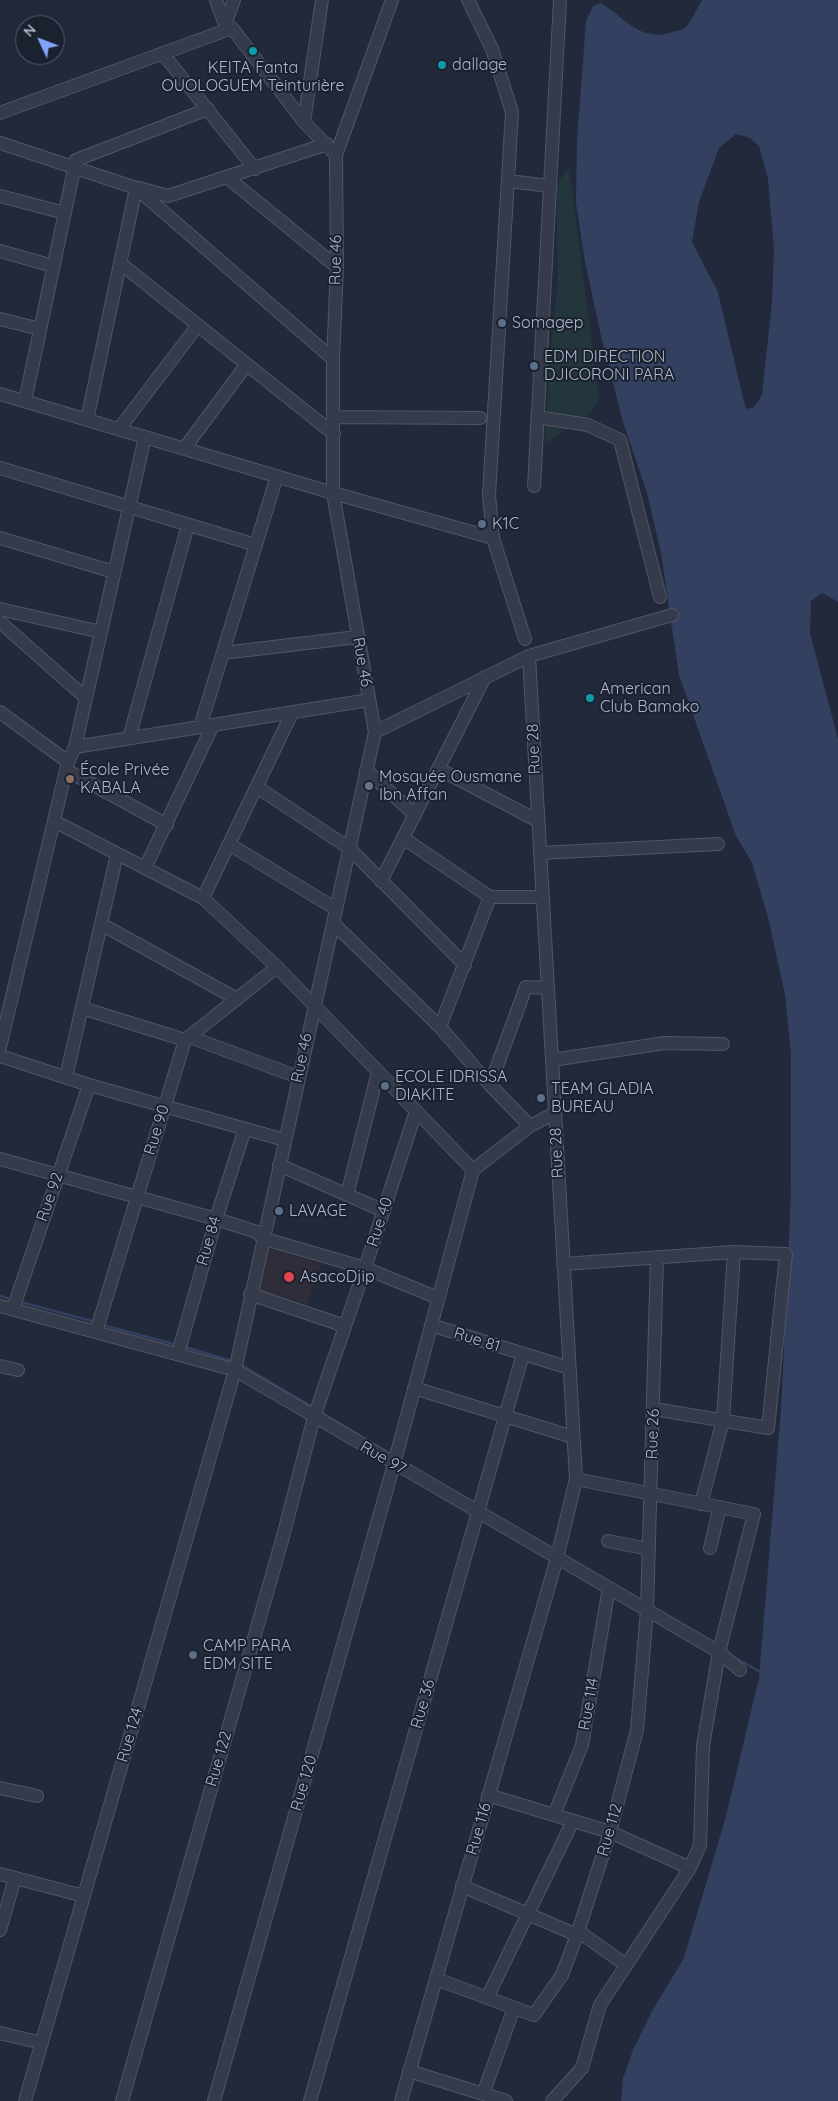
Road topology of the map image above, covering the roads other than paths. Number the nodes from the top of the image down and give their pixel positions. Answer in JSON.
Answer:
{"nodes":[{"id":1,"x":216,"y":0,"type":"edge"},
{"id":2,"x":234,"y":0,"type":"edge"},
{"id":3,"x":322,"y":0,"type":"edge"},
{"id":4,"x":392,"y":0,"type":"edge"},
{"id":5,"x":468,"y":0,"type":"edge"},
{"id":6,"x":560,"y":0,"type":"edge"},
{"id":7,"x":226,"y":28,"type":"junction"},
{"id":8,"x":163,"y":54,"type":"junction"},
{"id":9,"x":208,"y":109,"type":"junction"},
{"id":10,"x":0,"y":113,"type":"edge"},
{"id":11,"x":304,"y":122,"type":"junction"},
{"id":12,"x":0,"y":143,"type":"edge"},
{"id":13,"x":327,"y":144,"type":"junction"},
{"id":14,"x":336,"y":155,"type":"junction"},
{"id":15,"x":74,"y":167,"type":"junction"},
{"id":16,"x":255,"y":168,"type":"junction"},
{"id":17,"x":228,"y":178,"type":"junction"},
{"id":18,"x":508,"y":181,"type":"junction"},
{"id":19,"x":550,"y":186,"type":"junction"},
{"id":20,"x":136,"y":188,"type":"junction"},
{"id":21,"x":0,"y":196,"type":"edge"},
{"id":22,"x":65,"y":213,"type":"junction"},
{"id":23,"x":0,"y":251,"type":"edge"},
{"id":24,"x":120,"y":263,"type":"junction"},
{"id":25,"x":53,"y":266,"type":"junction"},
{"id":26,"x":337,"y":266,"type":"junction"},
{"id":27,"x":0,"y":320,"type":"edge"},
{"id":28,"x":198,"y":325,"type":"junction"},
{"id":29,"x":40,"y":329,"type":"junction"},
{"id":30,"x":332,"y":360,"type":"junction"},
{"id":31,"x":247,"y":364,"type":"junction"},
{"id":32,"x":0,"y":394,"type":"edge"},
{"id":33,"x":25,"y":401,"type":"junction"},
{"id":34,"x":334,"y":417,"type":"junction"},
{"id":35,"x":538,"y":417,"type":"junction"},
{"id":36,"x":480,"y":418,"type":"dead end"},
{"id":37,"x":87,"y":420,"type":"junction"},
{"id":38,"x":119,"y":430,"type":"junction"},
{"id":39,"x":334,"y":434,"type":"junction"},
{"id":40,"x":145,"y":437,"type":"junction"},
{"id":41,"x":184,"y":449,"type":"junction"},
{"id":42,"x":0,"y":468,"type":"edge"},
{"id":43,"x":277,"y":476,"type":"junction"},
{"id":44,"x":534,"y":486,"type":"dead end"},
{"id":45,"x":333,"y":493,"type":"junction"},
{"id":46,"x":129,"y":507,"type":"junction"},
{"id":47,"x":188,"y":525,"type":"junction"},
{"id":48,"x":0,"y":538,"type":"edge"},
{"id":49,"x":493,"y":538,"type":"junction"},
{"id":50,"x":256,"y":544,"type":"junction"},
{"id":51,"x":114,"y":572,"type":"junction"},
{"id":52,"x":660,"y":597,"type":"dead end"},
{"id":53,"x":0,"y":609,"type":"edge"},
{"id":54,"x":672,"y":615,"type":"dead end"},
{"id":55,"x":0,"y":622,"type":"edge"},
{"id":56,"x":101,"y":632,"type":"junction"},
{"id":57,"x":357,"y":637,"type":"junction"},
{"id":58,"x":525,"y":639,"type":"dead end"},
{"id":59,"x":223,"y":653,"type":"junction"},
{"id":60,"x":529,"y":656,"type":"junction"},
{"id":61,"x":485,"y":677,"type":"junction"},
{"id":62,"x":86,"y":698,"type":"junction"},
{"id":63,"x":369,"y":700,"type":"junction"},
{"id":64,"x":0,"y":712,"type":"edge"},
{"id":65,"x":292,"y":714,"type":"junction"},
{"id":66,"x":213,"y":725,"type":"junction"},
{"id":67,"x":200,"y":727,"type":"junction"},
{"id":68,"x":375,"y":732,"type":"junction"},
{"id":69,"x":129,"y":738,"type":"junction"},
{"id":70,"x":75,"y":747,"type":"junction"},
{"id":71,"x":67,"y":766,"type":"junction"},
{"id":72,"x":439,"y":769,"type":"junction"},
{"id":73,"x":366,"y":770,"type":"junction"},
{"id":74,"x":257,"y":787,"type":"junction"},
{"id":75,"x":415,"y":815,"type":"junction"},
{"id":76,"x":54,"y":821,"type":"junction"},
{"id":77,"x":538,"y":821,"type":"junction"},
{"id":78,"x":167,"y":825,"type":"junction"},
{"id":79,"x":403,"y":838,"type":"junction"},
{"id":80,"x":229,"y":844,"type":"junction"},
{"id":81,"x":718,"y":844,"type":"dead end"},
{"id":82,"x":349,"y":848,"type":"junction"},
{"id":83,"x":540,"y":853,"type":"junction"},
{"id":84,"x":117,"y":854,"type":"junction"},
{"id":85,"x":145,"y":868,"type":"junction"},
{"id":86,"x":381,"y":881,"type":"junction"},
{"id":87,"x":490,"y":897,"type":"junction"},
{"id":88,"x":542,"y":897,"type":"junction"},
{"id":89,"x":203,"y":898,"type":"junction"},
{"id":90,"x":336,"y":909,"type":"junction"},
{"id":91,"x":333,"y":923,"type":"junction"},
{"id":92,"x":101,"y":924,"type":"junction"},
{"id":93,"x":465,"y":965,"type":"junction"},
{"id":94,"x":277,"y":967,"type":"junction"},
{"id":95,"x":548,"y":988,"type":"junction"},
{"id":96,"x":0,"y":989,"type":"edge"},
{"id":97,"x":13,"y":992,"type":"junction"},
{"id":98,"x":237,"y":999,"type":"junction"},
{"id":99,"x":314,"y":1004,"type":"junction"},
{"id":100,"x":82,"y":1008,"type":"junction"},
{"id":101,"x":440,"y":1027,"type":"junction"},
{"id":102,"x":188,"y":1039,"type":"junction"},
{"id":103,"x":722,"y":1044,"type":"dead end"},
{"id":104,"x":0,"y":1047,"type":"edge"},
{"id":105,"x":0,"y":1056,"type":"edge"},
{"id":106,"x":552,"y":1060,"type":"junction"},
{"id":107,"x":378,"y":1072,"type":"junction"},
{"id":108,"x":298,"y":1076,"type":"junction"},
{"id":109,"x":66,"y":1078,"type":"junction"},
{"id":110,"x":89,"y":1085,"type":"junction"},
{"id":111,"x":490,"y":1085,"type":"junction"},
{"id":112,"x":165,"y":1107,"type":"junction"},
{"id":113,"x":416,"y":1111,"type":"junction"},
{"id":114,"x":555,"y":1113,"type":"junction"},
{"id":115,"x":530,"y":1126,"type":"junction"},
{"id":116,"x":245,"y":1129,"type":"junction"},
{"id":117,"x":285,"y":1140,"type":"junction"},
{"id":118,"x":0,"y":1159,"type":"edge"},
{"id":119,"x":279,"y":1165,"type":"junction"},
{"id":120,"x":473,"y":1170,"type":"junction"},
{"id":121,"x":58,"y":1175,"type":"junction"},
{"id":122,"x":137,"y":1195,"type":"junction"},
{"id":123,"x":347,"y":1195,"type":"junction"},
{"id":124,"x":384,"y":1211,"type":"junction"},
{"id":125,"x":216,"y":1218,"type":"junction"},
{"id":126,"x":262,"y":1238,"type":"junction"},
{"id":127,"x":734,"y":1252,"type":"junction"},
{"id":128,"x":657,"y":1257,"type":"junction"},
{"id":129,"x":564,"y":1264,"type":"junction"},
{"id":130,"x":365,"y":1268,"type":"junction"},
{"id":131,"x":250,"y":1294,"type":"junction"},
{"id":132,"x":438,"y":1298,"type":"junction"},
{"id":133,"x":11,"y":1303,"type":"edge"},
{"id":134,"x":431,"y":1325,"type":"junction"},
{"id":135,"x":97,"y":1326,"type":"junction"},
{"id":136,"x":345,"y":1326,"type":"junction"},
{"id":137,"x":178,"y":1354,"type":"junction"},
{"id":138,"x":522,"y":1354,"type":"junction"},
{"id":139,"x":0,"y":1366,"type":"edge"},
{"id":140,"x":570,"y":1368,"type":"junction"},
{"id":141,"x":18,"y":1370,"type":"dead end"},
{"id":142,"x":235,"y":1370,"type":"junction"},
{"id":143,"x":414,"y":1388,"type":"junction"},
{"id":144,"x":654,"y":1409,"type":"junction"},
{"id":145,"x":505,"y":1416,"type":"junction"},
{"id":146,"x":314,"y":1417,"type":"junction"},
{"id":147,"x":723,"y":1420,"type":"junction"},
{"id":148,"x":574,"y":1437,"type":"junction"},
{"id":149,"x":394,"y":1464,"type":"junction"},
{"id":150,"x":576,"y":1479,"type":"junction"},
{"id":151,"x":651,"y":1494,"type":"junction"},
{"id":152,"x":702,"y":1504,"type":"junction"},
{"id":153,"x":720,"y":1507,"type":"junction"},
{"id":154,"x":478,"y":1513,"type":"junction"},
{"id":155,"x":608,"y":1540,"type":"dead end"},
{"id":156,"x":649,"y":1548,"type":"junction"},
{"id":157,"x":710,"y":1548,"type":"dead end"},
{"id":158,"x":557,"y":1558,"type":"junction"},
{"id":159,"x":609,"y":1588,"type":"junction"},
{"id":160,"x":646,"y":1610,"type":"junction"},
{"id":161,"x":719,"y":1652,"type":"junction"},
{"id":162,"x":740,"y":1670,"type":"dead end"},
{"id":163,"x":0,"y":1788,"type":"edge"},
{"id":164,"x":37,"y":1796,"type":"dead end"},
{"id":165,"x":488,"y":1796,"type":"junction"},
{"id":166,"x":554,"y":1815,"type":"junction"},
{"id":167,"x":573,"y":1821,"type":"junction"},
{"id":168,"x":610,"y":1832,"type":"junction"},
{"id":169,"x":690,"y":1868,"type":"junction"},
{"id":170,"x":0,"y":1874,"type":"edge"},
{"id":171,"x":15,"y":1878,"type":"junction"},
{"id":172,"x":462,"y":1886,"type":"junction"},
{"id":173,"x":84,"y":1896,"type":"junction"},
{"id":174,"x":528,"y":1914,"type":"junction"},
{"id":175,"x":0,"y":1930,"type":"edge"},
{"id":176,"x":578,"y":1933,"type":"junction"},
{"id":177,"x":626,"y":1965,"type":"junction"},
{"id":178,"x":436,"y":1979,"type":"junction"},
{"id":179,"x":487,"y":1998,"type":"junction"},
{"id":180,"x":514,"y":2008,"type":"junction"},
{"id":181,"x":0,"y":2033,"type":"edge"},
{"id":182,"x":42,"y":2043,"type":"junction"},
{"id":183,"x":409,"y":2072,"type":"junction"},
{"id":184,"x":482,"y":2094,"type":"junction"},
{"id":185,"x":25,"y":2101,"type":"edge"},
{"id":186,"x":122,"y":2101,"type":"edge"},
{"id":187,"x":214,"y":2101,"type":"edge"},
{"id":188,"x":310,"y":2101,"type":"edge"},
{"id":189,"x":401,"y":2101,"type":"edge"},
{"id":190,"x":506,"y":2101,"type":"edge"},
{"id":191,"x":552,"y":2101,"type":"edge"}],
"edges":[{"from":1,"to":7,"type":"street"},
{"from":2,"to":7,"type":"street"},
{"from":3,"to":11,"type":"street"},
{"from":4,"to":14,"type":"street"},
{"from":5,"to":18,"type":"street"},
{"from":6,"to":19,"type":"street"},
{"from":7,"to":8,"type":"street"},
{"from":7,"to":11,"type":"street"},
{"from":8,"to":9,"type":"street"},
{"from":8,"to":10,"type":"street"},
{"from":9,"to":15,"type":"street"},
{"from":9,"to":16,"type":"street"},
{"from":11,"to":13,"type":"street"},
{"from":12,"to":15,"type":"street"},
{"from":13,"to":14,"type":"street"},
{"from":13,"to":16,"type":"street"},
{"from":14,"to":26,"type":"street","name":"Rue 46"},
{"from":15,"to":20,"type":"street"},
{"from":15,"to":22,"type":"street"},
{"from":16,"to":17,"type":"street"},
{"from":17,"to":20,"type":"street"},
{"from":17,"to":26,"type":"street"},
{"from":18,"to":19,"type":"street"},
{"from":18,"to":49,"type":"street"},
{"from":19,"to":35,"type":"street"},
{"from":20,"to":24,"type":"street"},
{"from":20,"to":30,"type":"street"},
{"from":21,"to":22,"type":"street"},
{"from":22,"to":25,"type":"street"},
{"from":23,"to":25,"type":"street"},
{"from":24,"to":28,"type":"street"},
{"from":24,"to":37,"type":"street"},
{"from":25,"to":29,"type":"street"},
{"from":26,"to":30,"type":"street","name":"Rue 46"},
{"from":27,"to":29,"type":"street"},
{"from":28,"to":31,"type":"street"},
{"from":28,"to":38,"type":"street"},
{"from":29,"to":33,"type":"street"},
{"from":30,"to":34,"type":"street","name":"Rue 46"},
{"from":31,"to":39,"type":"street"},
{"from":31,"to":41,"type":"street"},
{"from":32,"to":33,"type":"street"},
{"from":33,"to":37,"type":"street"},
{"from":34,"to":36,"type":"street"},
{"from":34,"to":39,"type":"street","name":"Rue 46"},
{"from":35,"to":44,"type":"street"},
{"from":35,"to":52,"type":"street"},
{"from":37,"to":38,"type":"street"},
{"from":38,"to":40,"type":"street"},
{"from":39,"to":45,"type":"street","name":"Rue 46"},
{"from":40,"to":41,"type":"street"},
{"from":40,"to":46,"type":"street"},
{"from":41,"to":43,"type":"street"},
{"from":42,"to":46,"type":"street"},
{"from":43,"to":45,"type":"street"},
{"from":43,"to":50,"type":"street"},
{"from":45,"to":49,"type":"street"},
{"from":45,"to":57,"type":"street","name":"Rue 46"},
{"from":46,"to":47,"type":"street"},
{"from":46,"to":51,"type":"street"},
{"from":47,"to":50,"type":"street"},
{"from":47,"to":69,"type":"street"},
{"from":48,"to":51,"type":"street"},
{"from":49,"to":58,"type":"street"},
{"from":50,"to":59,"type":"street"},
{"from":51,"to":56,"type":"street"},
{"from":53,"to":56,"type":"street"},
{"from":54,"to":60,"type":"street"},
{"from":55,"to":62,"type":"street"},
{"from":56,"to":62,"type":"street"},
{"from":57,"to":59,"type":"street"},
{"from":57,"to":63,"type":"street","name":"Rue 46"},
{"from":59,"to":67,"type":"street"},
{"from":60,"to":61,"type":"street"},
{"from":60,"to":77,"type":"street","name":"Rue 28"},
{"from":61,"to":68,"type":"street"},
{"from":61,"to":72,"type":"street"},
{"from":62,"to":70,"type":"street"},
{"from":63,"to":65,"type":"street"},
{"from":63,"to":68,"type":"street","name":"Rue 46"},
{"from":64,"to":71,"type":"street"},
{"from":65,"to":66,"type":"street"},
{"from":65,"to":74,"type":"street"},
{"from":66,"to":67,"type":"street"},
{"from":66,"to":78,"type":"street"},
{"from":67,"to":69,"type":"street"},
{"from":68,"to":73,"type":"street","name":"Rue 46"},
{"from":69,"to":70,"type":"street"},
{"from":70,"to":71,"type":"street"},
{"from":71,"to":76,"type":"street"},
{"from":71,"to":78,"type":"street"},
{"from":72,"to":75,"type":"street"},
{"from":72,"to":77,"type":"street"},
{"from":73,"to":75,"type":"street"},
{"from":73,"to":82,"type":"street","name":"Rue 46"},
{"from":74,"to":80,"type":"street"},
{"from":74,"to":82,"type":"street"},
{"from":75,"to":79,"type":"street"},
{"from":76,"to":84,"type":"street"},
{"from":76,"to":97,"type":"street"},
{"from":77,"to":83,"type":"street","name":"Rue 28"},
{"from":78,"to":85,"type":"street"},
{"from":79,"to":86,"type":"street"},
{"from":79,"to":87,"type":"street"},
{"from":80,"to":89,"type":"street"},
{"from":80,"to":90,"type":"street"},
{"from":81,"to":83,"type":"street"},
{"from":82,"to":86,"type":"street"},
{"from":82,"to":90,"type":"street","name":"Rue 46"},
{"from":83,"to":88,"type":"street","name":"Rue 28"},
{"from":84,"to":85,"type":"street"},
{"from":84,"to":92,"type":"street"},
{"from":85,"to":89,"type":"street"},
{"from":86,"to":93,"type":"street"},
{"from":87,"to":88,"type":"street"},
{"from":87,"to":93,"type":"street"},
{"from":88,"to":95,"type":"street","name":"Rue 28"},
{"from":89,"to":94,"type":"street"},
{"from":90,"to":91,"type":"street","name":"Rue 46"},
{"from":91,"to":99,"type":"street","name":"Rue 46"},
{"from":91,"to":101,"type":"street"},
{"from":92,"to":98,"type":"street"},
{"from":92,"to":100,"type":"street"},
{"from":93,"to":101,"type":"street"},
{"from":94,"to":98,"type":"street"},
{"from":94,"to":99,"type":"street"},
{"from":95,"to":106,"type":"street","name":"Rue 28"},
{"from":95,"to":111,"type":"street"},
{"from":96,"to":97,"type":"street"},
{"from":97,"to":104,"type":"street"},
{"from":98,"to":102,"type":"street"},
{"from":99,"to":107,"type":"street"},
{"from":99,"to":108,"type":"street","name":"Rue 46"},
{"from":100,"to":102,"type":"street"},
{"from":100,"to":109,"type":"street"},
{"from":101,"to":111,"type":"street"},
{"from":102,"to":108,"type":"street"},
{"from":102,"to":112,"type":"street","name":"Rue 90"},
{"from":103,"to":106,"type":"street"},
{"from":105,"to":109,"type":"street"},
{"from":106,"to":114,"type":"street","name":"Rue 28"},
{"from":107,"to":113,"type":"street"},
{"from":107,"to":123,"type":"street"},
{"from":108,"to":117,"type":"street","name":"Rue 46"},
{"from":109,"to":110,"type":"street"},
{"from":110,"to":112,"type":"street"},
{"from":110,"to":121,"type":"street","name":"Rue 92"},
{"from":111,"to":115,"type":"street"},
{"from":112,"to":116,"type":"street"},
{"from":112,"to":122,"type":"street","name":"Rue 90"},
{"from":113,"to":120,"type":"street"},
{"from":113,"to":124,"type":"street","name":"Rue 40"},
{"from":114,"to":115,"type":"street"},
{"from":114,"to":129,"type":"street","name":"Rue 28"},
{"from":115,"to":120,"type":"street"},
{"from":116,"to":117,"type":"street"},
{"from":116,"to":125,"type":"street","name":"Rue 84"},
{"from":117,"to":119,"type":"street","name":"Rue 46"},
{"from":118,"to":121,"type":"street"},
{"from":119,"to":123,"type":"street"},
{"from":119,"to":126,"type":"street","name":"Rue 46"},
{"from":120,"to":132,"type":"street","name":"Rue 120"},
{"from":121,"to":122,"type":"street"},
{"from":121,"to":133,"type":"street","name":"Rue 92"},
{"from":122,"to":125,"type":"street"},
{"from":122,"to":135,"type":"street","name":"Rue 90"},
{"from":123,"to":124,"type":"street"},
{"from":124,"to":130,"type":"street","name":"Rue 40"},
{"from":125,"to":126,"type":"street"},
{"from":125,"to":137,"type":"street","name":"Rue 84"},
{"from":126,"to":130,"type":"street"},
{"from":126,"to":131,"type":"street","name":"Rue 46"},
{"from":127,"to":128,"type":"street"},
{"from":127,"to":147,"type":"street"},
{"from":127,"to":147,"type":"street"},
{"from":128,"to":129,"type":"street"},
{"from":128,"to":144,"type":"street","name":"Rue 26"},
{"from":129,"to":140,"type":"street","name":"Rue 28"},
{"from":130,"to":132,"type":"street"},
{"from":130,"to":136,"type":"street","name":"Rue 40"},
{"from":131,"to":136,"type":"street"},
{"from":131,"to":142,"type":"street","name":"Rue 46"},
{"from":132,"to":134,"type":"street","name":"Rue 120"},
{"from":133,"to":135,"type":"street","name":"Rue 97"},
{"from":134,"to":138,"type":"street","name":"Rue 81"},
{"from":134,"to":143,"type":"street","name":"Rue 120"},
{"from":135,"to":137,"type":"street","name":"Rue 97"},
{"from":136,"to":146,"type":"street","name":"Rue 40"},
{"from":137,"to":142,"type":"street","name":"Rue 97"},
{"from":138,"to":140,"type":"street"},
{"from":138,"to":145,"type":"street","name":"Rue 36"},
{"from":139,"to":141,"type":"street"},
{"from":140,"to":148,"type":"street","name":"Rue 28"},
{"from":142,"to":146,"type":"street","name":"Rue 97"},
{"from":142,"to":173,"type":"street","name":"Rue 124"},
{"from":143,"to":145,"type":"street"},
{"from":143,"to":149,"type":"street","name":"Rue 120"},
{"from":144,"to":147,"type":"street"},
{"from":144,"to":151,"type":"street","name":"Rue 26"},
{"from":145,"to":148,"type":"street"},
{"from":145,"to":154,"type":"street","name":"Rue 36"},
{"from":146,"to":149,"type":"street","name":"Rue 97"},
{"from":146,"to":186,"type":"street","name":"Rue 122"},
{"from":147,"to":152,"type":"street"},
{"from":148,"to":150,"type":"street","name":"Rue 28"},
{"from":149,"to":154,"type":"street","name":"Rue 97"},
{"from":149,"to":187,"type":"street","name":"Rue 120"},
{"from":150,"to":151,"type":"street"},
{"from":150,"to":158,"type":"street","name":"Rue 28"},
{"from":151,"to":152,"type":"street"},
{"from":151,"to":156,"type":"street","name":"Rue 26"},
{"from":152,"to":153,"type":"street"},
{"from":153,"to":157,"type":"street"},
{"from":153,"to":161,"type":"street"},
{"from":154,"to":158,"type":"street","name":"Rue 97"},
{"from":154,"to":188,"type":"street","name":"Rue 36"},
{"from":155,"to":156,"type":"street"},
{"from":156,"to":160,"type":"street","name":"Rue 26"},
{"from":158,"to":159,"type":"street","name":"Rue 97"},
{"from":158,"to":165,"type":"street","name":"Rue 116"},
{"from":159,"to":160,"type":"street","name":"Rue 97"},
{"from":159,"to":166,"type":"street","name":"Rue 114"},
{"from":160,"to":161,"type":"street","name":"Rue 97"},
{"from":160,"to":168,"type":"street","name":"Rue 112"},
{"from":161,"to":162,"type":"street","name":"Rue 97"},
{"from":161,"to":169,"type":"street"},
{"from":163,"to":164,"type":"street"},
{"from":165,"to":166,"type":"street"},
{"from":165,"to":172,"type":"street","name":"Rue 116"},
{"from":166,"to":167,"type":"street"},
{"from":167,"to":168,"type":"street"},
{"from":167,"to":174,"type":"street"},
{"from":168,"to":169,"type":"street"},
{"from":168,"to":176,"type":"street","name":"Rue 112"},
{"from":169,"to":177,"type":"street"},
{"from":170,"to":171,"type":"street"},
{"from":171,"to":173,"type":"street"},
{"from":171,"to":175,"type":"street"},
{"from":172,"to":174,"type":"street"},
{"from":172,"to":178,"type":"street","name":"Rue 116"},
{"from":173,"to":182,"type":"street","name":"Rue 124"},
{"from":174,"to":176,"type":"street"},
{"from":174,"to":179,"type":"street"},
{"from":176,"to":177,"type":"street"},
{"from":176,"to":180,"type":"street","name":"Rue 112"},
{"from":177,"to":191,"type":"street"},
{"from":178,"to":179,"type":"street","name":"Rue 112"},
{"from":178,"to":183,"type":"street","name":"Rue 116"},
{"from":179,"to":180,"type":"street","name":"Rue 112"},
{"from":180,"to":184,"type":"street"},
{"from":181,"to":182,"type":"street"},
{"from":182,"to":185,"type":"street","name":"Rue 124"},
{"from":183,"to":184,"type":"street"},
{"from":183,"to":189,"type":"street","name":"Rue 116"},
{"from":184,"to":190,"type":"street"}]}
